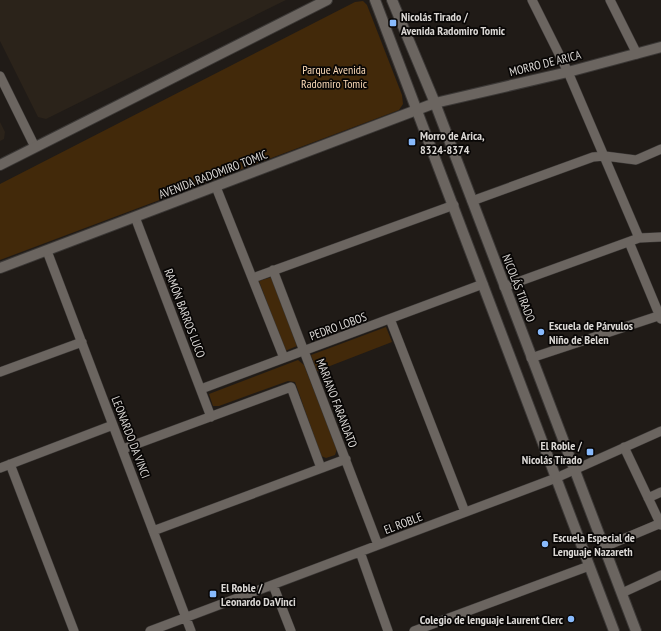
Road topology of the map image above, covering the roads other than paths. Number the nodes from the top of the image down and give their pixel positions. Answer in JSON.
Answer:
{"nodes":[{"id":1,"x":327,"y":0,"type":"edge"},
{"id":2,"x":375,"y":0,"type":"edge"},
{"id":3,"x":392,"y":0,"type":"edge"},
{"id":4,"x":532,"y":0,"type":"edge"},
{"id":5,"x":610,"y":0,"type":"edge"},
{"id":6,"x":661,"y":47,"type":"edge"},
{"id":7,"x":637,"y":54,"type":"junction"},
{"id":8,"x":568,"y":72,"type":"junction"},
{"id":9,"x":0,"y":76,"type":"edge"},
{"id":10,"x":435,"y":103,"type":"junction"},
{"id":11,"x":418,"y":110,"type":"junction"},
{"id":12,"x":35,"y":147,"type":"junction"},
{"id":13,"x":661,"y":149,"type":"edge"},
{"id":14,"x":605,"y":156,"type":"junction"},
{"id":15,"x":0,"y":165,"type":"edge"},
{"id":16,"x":216,"y":187,"type":"junction"},
{"id":17,"x":472,"y":201,"type":"junction"},
{"id":18,"x":454,"y":205,"type":"junction"},
{"id":19,"x":136,"y":217,"type":"junction"},
{"id":20,"x":661,"y":237,"type":"edge"},
{"id":21,"x":639,"y":238,"type":"junction"},
{"id":22,"x":629,"y":242,"type":"junction"},
{"id":23,"x":47,"y":251,"type":"junction"},
{"id":24,"x":0,"y":268,"type":"edge"},
{"id":25,"x":274,"y":270,"type":"junction"},
{"id":26,"x":253,"y":278,"type":"junction"},
{"id":27,"x":483,"y":284,"type":"junction"},
{"id":28,"x":504,"y":286,"type":"junction"},
{"id":29,"x":660,"y":316,"type":"edge"},
{"id":30,"x":390,"y":319,"type":"junction"},
{"id":31,"x":82,"y":342,"type":"junction"},
{"id":32,"x":304,"y":351,"type":"junction"},
{"id":33,"x":284,"y":358,"type":"junction"},
{"id":34,"x":531,"y":358,"type":"junction"},
{"id":35,"x":0,"y":372,"type":"edge"},
{"id":36,"x":201,"y":389,"type":"junction"},
{"id":37,"x":212,"y":417,"type":"junction"},
{"id":38,"x":113,"y":425,"type":"junction"},
{"id":39,"x":661,"y":431,"type":"edge"},
{"id":40,"x":624,"y":447,"type":"junction"},
{"id":41,"x":123,"y":449,"type":"junction"},
{"id":42,"x":346,"y":459,"type":"junction"},
{"id":43,"x":10,"y":464,"type":"junction"},
{"id":44,"x":0,"y":468,"type":"edge"},
{"id":45,"x":321,"y":468,"type":"junction"},
{"id":46,"x":575,"y":470,"type":"junction"},
{"id":47,"x":556,"y":478,"type":"junction"},
{"id":48,"x":661,"y":492,"type":"edge"},
{"id":49,"x":648,"y":498,"type":"junction"},
{"id":50,"x":465,"y":512,"type":"junction"},
{"id":51,"x":660,"y":524,"type":"edge"},
{"id":52,"x":153,"y":531,"type":"junction"},
{"id":53,"x":378,"y":545,"type":"junction"},
{"id":54,"x":604,"y":547,"type":"junction"},
{"id":55,"x":360,"y":552,"type":"junction"},
{"id":56,"x":589,"y":566,"type":"junction"},
{"id":57,"x":661,"y":574,"type":"edge"},
{"id":58,"x":273,"y":585,"type":"junction"},
{"id":59,"x":622,"y":593,"type":"junction"},
{"id":60,"x":186,"y":618,"type":"junction"},
{"id":61,"x":74,"y":631,"type":"edge"},
{"id":62,"x":150,"y":631,"type":"edge"},
{"id":63,"x":191,"y":631,"type":"edge"},
{"id":64,"x":291,"y":631,"type":"edge"},
{"id":65,"x":388,"y":631,"type":"edge"},
{"id":66,"x":414,"y":631,"type":"edge"},
{"id":67,"x":614,"y":631,"type":"edge"},
{"id":68,"x":636,"y":631,"type":"edge"}],
"edges":[{"from":1,"to":12,"type":"main road"},
{"from":2,"to":11,"type":"main road"},
{"from":3,"to":10,"type":"main road","name":"NICOLÁS TIRADO"},
{"from":4,"to":8,"type":"street"},
{"from":5,"to":7,"type":"street"},
{"from":6,"to":7,"type":"main road","name":"MORRO DE ARICA"},
{"from":7,"to":8,"type":"main road","name":"MORRO DE ARICA"},
{"from":8,"to":10,"type":"main road","name":"MORRO DE ARICA"},
{"from":8,"to":14,"type":"street"},
{"from":9,"to":12,"type":"street"},
{"from":10,"to":11,"type":"main road","name":"AVENIDA RADOMIRO TOMIC"},
{"from":10,"to":17,"type":"main road","name":"NICOLÁS TIRADO"},
{"from":11,"to":16,"type":"main road","name":"AVENIDA RADOMIRO TOMIC"},
{"from":11,"to":18,"type":"main road"},
{"from":12,"to":15,"type":"main road"},
{"from":13,"to":14,"type":"street"},
{"from":14,"to":17,"type":"street"},
{"from":14,"to":21,"type":"street"},
{"from":16,"to":19,"type":"main road","name":"AVENIDA RADOMIRO TOMIC"},
{"from":16,"to":26,"type":"street"},
{"from":17,"to":28,"type":"main road","name":"NICOLÁS TIRADO"},
{"from":18,"to":25,"type":"street"},
{"from":18,"to":27,"type":"main road"},
{"from":19,"to":23,"type":"main road","name":"AVENIDA RADOMIRO TOMIC"},
{"from":19,"to":36,"type":"street","name":"RAMÓN BARROS LUCO"},
{"from":20,"to":21,"type":"street"},
{"from":21,"to":22,"type":"street"},
{"from":22,"to":28,"type":"street"},
{"from":22,"to":29,"type":"street"},
{"from":23,"to":24,"type":"main road","name":"AVENIDA RADOMIRO TOMIC"},
{"from":23,"to":31,"type":"street","name":"LEONARDO DA VINCI"},
{"from":25,"to":26,"type":"street"},
{"from":25,"to":32,"type":"street","name":"MARIANO FARANDATO"},
{"from":26,"to":33,"type":"street"},
{"from":27,"to":30,"type":"street","name":"PEDRO LOBOS"},
{"from":27,"to":47,"type":"main road"},
{"from":28,"to":34,"type":"main road","name":"NICOLÁS TIRADO"},
{"from":29,"to":34,"type":"street"},
{"from":30,"to":32,"type":"street","name":"PEDRO LOBOS"},
{"from":30,"to":50,"type":"street"},
{"from":31,"to":35,"type":"street"},
{"from":31,"to":38,"type":"street","name":"LEONARDO DA VINCI"},
{"from":32,"to":33,"type":"street","name":"PEDRO LOBOS"},
{"from":32,"to":42,"type":"street","name":"MARIANO FARANDATO"},
{"from":33,"to":36,"type":"street","name":"PEDRO LOBOS"},
{"from":34,"to":46,"type":"main road","name":"NICOLÁS TIRADO"},
{"from":36,"to":37,"type":"street","name":"RAMÓN BARROS LUCO"},
{"from":37,"to":41,"type":"street"},
{"from":37,"to":45,"type":"street"},
{"from":38,"to":41,"type":"street","name":"LEONARDO DA VINCI"},
{"from":38,"to":43,"type":"street"},
{"from":39,"to":40,"type":"street","name":"EL ROBLE"},
{"from":40,"to":46,"type":"street","name":"EL ROBLE"},
{"from":40,"to":49,"type":"street"},
{"from":41,"to":52,"type":"street","name":"LEONARDO DA VINCI"},
{"from":42,"to":45,"type":"street"},
{"from":42,"to":53,"type":"street","name":"MARIANO FARANDATO"},
{"from":43,"to":44,"type":"street"},
{"from":43,"to":61,"type":"street"},
{"from":45,"to":52,"type":"street"},
{"from":46,"to":47,"type":"street","name":"EL ROBLE"},
{"from":46,"to":54,"type":"main road","name":"NICOLÁS TIRADO"},
{"from":47,"to":50,"type":"street","name":"EL ROBLE"},
{"from":47,"to":56,"type":"main road"},
{"from":48,"to":49,"type":"street"},
{"from":49,"to":51,"type":"street"},
{"from":50,"to":53,"type":"street","name":"EL ROBLE"},
{"from":51,"to":54,"type":"street"},
{"from":52,"to":60,"type":"street","name":"LEONARDO DA VINCI"},
{"from":53,"to":55,"type":"street","name":"EL ROBLE"},
{"from":54,"to":59,"type":"main road","name":"NICOLÁS TIRADO"},
{"from":55,"to":58,"type":"street","name":"EL ROBLE"},
{"from":55,"to":65,"type":"street"},
{"from":56,"to":66,"type":"street"},
{"from":56,"to":67,"type":"main road"},
{"from":57,"to":59,"type":"street"},
{"from":58,"to":60,"type":"street","name":"EL ROBLE"},
{"from":58,"to":64,"type":"street"},
{"from":59,"to":68,"type":"main road","name":"NICOLÁS TIRADO"},
{"from":60,"to":62,"type":"street","name":"EL ROBLE"},
{"from":60,"to":63,"type":"street","name":"LEONARDO DA VINCI"}]}
